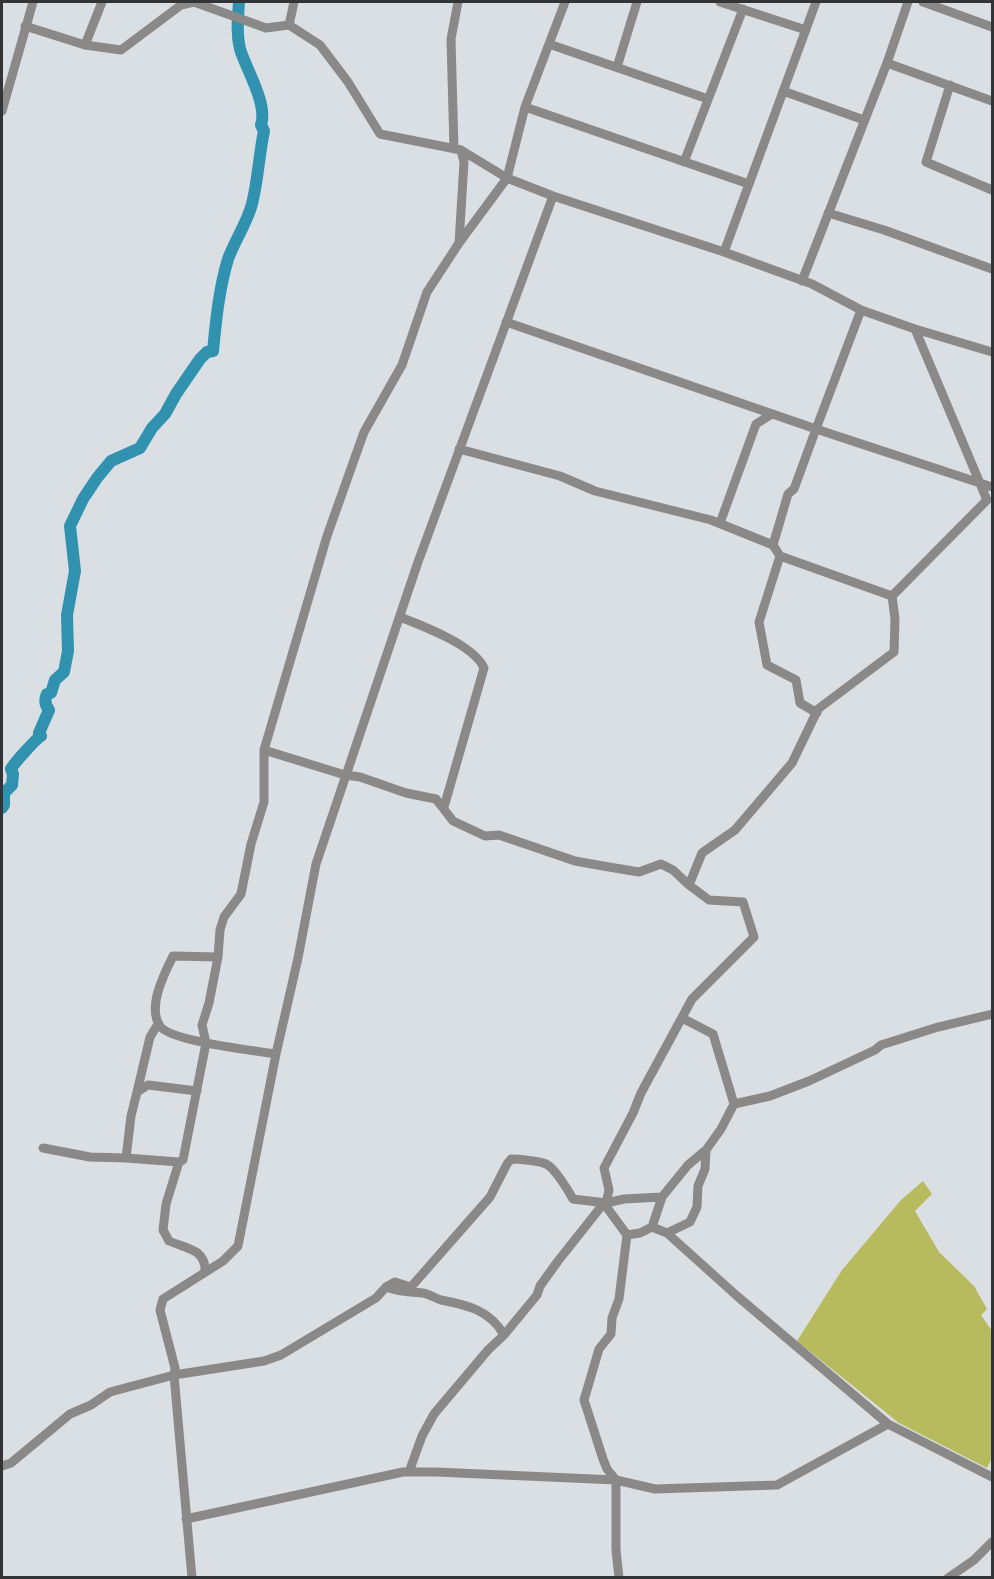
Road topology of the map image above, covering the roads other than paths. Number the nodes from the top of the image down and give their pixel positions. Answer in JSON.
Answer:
{"nodes":[{"id":1,"x":33,"y":2,"type":"edge"},
{"id":2,"x":102,"y":2,"type":"edge"},
{"id":3,"x":294,"y":2,"type":"edge"},
{"id":4,"x":458,"y":2,"type":"edge"},
{"id":5,"x":565,"y":2,"type":"edge"},
{"id":6,"x":637,"y":2,"type":"edge"},
{"id":7,"x":720,"y":2,"type":"edge"},
{"id":8,"x":816,"y":2,"type":"edge"},
{"id":9,"x":908,"y":2,"type":"edge"},
{"id":10,"x":923,"y":2,"type":"edge"},
{"id":11,"x":743,"y":9,"type":"junction"},
{"id":12,"x":25,"y":26,"type":"junction"},
{"id":13,"x":289,"y":26,"type":"junction"},
{"id":14,"x":993,"y":27,"type":"edge"},
{"id":15,"x":806,"y":30,"type":"junction"},
{"id":16,"x":549,"y":44,"type":"junction"},
{"id":17,"x":86,"y":45,"type":"junction"},
{"id":18,"x":887,"y":63,"type":"junction"},
{"id":19,"x":617,"y":67,"type":"junction"},
{"id":20,"x":950,"y":86,"type":"junction"},
{"id":21,"x":783,"y":91,"type":"junction"},
{"id":22,"x":708,"y":99,"type":"junction"},
{"id":23,"x":993,"y":101,"type":"edge"},
{"id":24,"x":525,"y":107,"type":"junction"},
{"id":25,"x":2,"y":111,"type":"edge"},
{"id":26,"x":864,"y":120,"type":"junction"},
{"id":27,"x":458,"y":150,"type":"junction"},
{"id":28,"x":684,"y":162,"type":"junction"},
{"id":29,"x":507,"y":178,"type":"junction"},
{"id":30,"x":749,"y":184,"type":"junction"},
{"id":31,"x":993,"y":190,"type":"edge"},
{"id":32,"x":553,"y":196,"type":"junction"},
{"id":33,"x":828,"y":213,"type":"junction"},
{"id":34,"x":459,"y":243,"type":"junction"},
{"id":35,"x":724,"y":252,"type":"junction"},
{"id":36,"x":993,"y":269,"type":"edge"},
{"id":37,"x":802,"y":281,"type":"junction"},
{"id":38,"x":861,"y":310,"type":"junction"},
{"id":39,"x":506,"y":322,"type":"junction"},
{"id":40,"x":915,"y":329,"type":"junction"},
{"id":41,"x":993,"y":351,"type":"edge"},
{"id":42,"x":772,"y":414,"type":"junction"},
{"id":43,"x":816,"y":429,"type":"junction"},
{"id":44,"x":459,"y":449,"type":"junction"},
{"id":45,"x":980,"y":484,"type":"junction"},
{"id":46,"x":992,"y":486,"type":"edge"},
{"id":47,"x":987,"y":500,"type":"junction"},
{"id":48,"x":993,"y":511,"type":"edge"},
{"id":49,"x":720,"y":523,"type":"junction"},
{"id":50,"x":773,"y":544,"type":"junction"},
{"id":51,"x":780,"y":556,"type":"junction"},
{"id":52,"x":892,"y":596,"type":"junction"},
{"id":53,"x":400,"y":617,"type":"junction"},
{"id":54,"x":817,"y":713,"type":"junction"},
{"id":55,"x":264,"y":750,"type":"junction"},
{"id":56,"x":345,"y":775,"type":"junction"},
{"id":57,"x":444,"y":807,"type":"junction"},
{"id":58,"x":689,"y":885,"type":"junction"},
{"id":59,"x":218,"y":957,"type":"junction"},
{"id":60,"x":993,"y":1014,"type":"edge"},
{"id":61,"x":682,"y":1018,"type":"junction"},
{"id":62,"x":158,"y":1024,"type":"junction"},
{"id":63,"x":206,"y":1043,"type":"junction"},
{"id":64,"x":276,"y":1054,"type":"junction"},
{"id":65,"x":197,"y":1091,"type":"junction"},
{"id":66,"x":137,"y":1092,"type":"junction"},
{"id":67,"x":734,"y":1104,"type":"junction"},
{"id":68,"x":43,"y":1148,"type":"dead end"},
{"id":69,"x":706,"y":1150,"type":"junction"},
{"id":70,"x":126,"y":1158,"type":"junction"},
{"id":71,"x":179,"y":1162,"type":"junction"},
{"id":72,"x":662,"y":1197,"type":"junction"},
{"id":73,"x":605,"y":1203,"type":"junction"},
{"id":74,"x":652,"y":1227,"type":"junction"},
{"id":75,"x":667,"y":1233,"type":"junction"},
{"id":76,"x":627,"y":1235,"type":"junction"},
{"id":77,"x":205,"y":1271,"type":"junction"},
{"id":78,"x":386,"y":1287,"type":"junction"},
{"id":79,"x":504,"y":1335,"type":"junction"},
{"id":80,"x":174,"y":1375,"type":"junction"},
{"id":81,"x":888,"y":1424,"type":"junction"},
{"id":82,"x":2,"y":1466,"type":"edge"},
{"id":83,"x":409,"y":1472,"type":"junction"},
{"id":84,"x":993,"y":1477,"type":"edge"},
{"id":85,"x":616,"y":1480,"type":"junction"},
{"id":86,"x":186,"y":1519,"type":"junction"},
{"id":87,"x":993,"y":1542,"type":"edge"},
{"id":88,"x":192,"y":1578,"type":"edge"},
{"id":89,"x":619,"y":1578,"type":"edge"},
{"id":90,"x":948,"y":1578,"type":"edge"}],
"edges":[{"from":1,"to":12,"type":"street"},
{"from":2,"to":17,"type":"street"},
{"from":3,"to":13,"type":"street"},
{"from":4,"to":27,"type":"street"},
{"from":5,"to":16,"type":"street"},
{"from":6,"to":19,"type":"street"},
{"from":7,"to":11,"type":"street"},
{"from":8,"to":15,"type":"street"},
{"from":9,"to":18,"type":"street"},
{"from":10,"to":14,"type":"street"},
{"from":11,"to":15,"type":"street"},
{"from":11,"to":22,"type":"street"},
{"from":12,"to":17,"type":"street"},
{"from":12,"to":25,"type":"street"},
{"from":13,"to":17,"type":"street"},
{"from":13,"to":27,"type":"street"},
{"from":15,"to":21,"type":"street"},
{"from":16,"to":19,"type":"street"},
{"from":16,"to":24,"type":"street"},
{"from":18,"to":20,"type":"street"},
{"from":18,"to":26,"type":"street"},
{"from":19,"to":22,"type":"street"},
{"from":20,"to":23,"type":"street"},
{"from":20,"to":31,"type":"street"},
{"from":21,"to":26,"type":"street"},
{"from":21,"to":30,"type":"street"},
{"from":22,"to":28,"type":"street"},
{"from":24,"to":28,"type":"street"},
{"from":24,"to":29,"type":"street"},
{"from":26,"to":33,"type":"street"},
{"from":27,"to":29,"type":"street"},
{"from":27,"to":34,"type":"street"},
{"from":28,"to":30,"type":"street"},
{"from":29,"to":32,"type":"street"},
{"from":29,"to":34,"type":"street"},
{"from":30,"to":35,"type":"street"},
{"from":32,"to":35,"type":"street"},
{"from":32,"to":39,"type":"street"},
{"from":33,"to":36,"type":"street"},
{"from":33,"to":37,"type":"street"},
{"from":34,"to":55,"type":"street"},
{"from":35,"to":37,"type":"street"},
{"from":37,"to":38,"type":"street"},
{"from":38,"to":40,"type":"street"},
{"from":38,"to":43,"type":"street"},
{"from":39,"to":42,"type":"street"},
{"from":39,"to":44,"type":"street"},
{"from":40,"to":41,"type":"street"},
{"from":40,"to":45,"type":"street"},
{"from":42,"to":43,"type":"street"},
{"from":42,"to":49,"type":"street"},
{"from":43,"to":45,"type":"street"},
{"from":43,"to":50,"type":"street"},
{"from":44,"to":49,"type":"street"},
{"from":44,"to":53,"type":"street"},
{"from":45,"to":46,"type":"street"},
{"from":45,"to":47,"type":"street"},
{"from":46,"to":47,"type":"street"},
{"from":47,"to":48,"type":"street"},
{"from":47,"to":52,"type":"street"},
{"from":49,"to":50,"type":"street"},
{"from":50,"to":51,"type":"street"},
{"from":51,"to":52,"type":"street"},
{"from":51,"to":54,"type":"street"},
{"from":52,"to":54,"type":"street"},
{"from":53,"to":56,"type":"street"},
{"from":53,"to":57,"type":"street"},
{"from":54,"to":58,"type":"street"},
{"from":55,"to":56,"type":"street"},
{"from":55,"to":59,"type":"street"},
{"from":56,"to":57,"type":"street"},
{"from":56,"to":64,"type":"street"},
{"from":57,"to":58,"type":"street"},
{"from":58,"to":61,"type":"street"},
{"from":59,"to":62,"type":"street"},
{"from":59,"to":63,"type":"street"},
{"from":60,"to":67,"type":"street"},
{"from":61,"to":67,"type":"street"},
{"from":61,"to":73,"type":"street"},
{"from":62,"to":63,"type":"street"},
{"from":62,"to":66,"type":"street"},
{"from":63,"to":64,"type":"street"},
{"from":63,"to":65,"type":"street"},
{"from":64,"to":77,"type":"street"},
{"from":65,"to":66,"type":"street"},
{"from":65,"to":71,"type":"street"},
{"from":66,"to":70,"type":"street"},
{"from":67,"to":69,"type":"street"},
{"from":68,"to":70,"type":"street"},
{"from":69,"to":72,"type":"street"},
{"from":69,"to":75,"type":"street"},
{"from":70,"to":71,"type":"street"},
{"from":71,"to":77,"type":"street"},
{"from":72,"to":73,"type":"street"},
{"from":72,"to":74,"type":"street"},
{"from":73,"to":76,"type":"street"},
{"from":73,"to":78,"type":"street"},
{"from":73,"to":79,"type":"street"},
{"from":74,"to":75,"type":"street"},
{"from":74,"to":76,"type":"street"},
{"from":75,"to":81,"type":"street"},
{"from":76,"to":85,"type":"street"},
{"from":77,"to":80,"type":"street"},
{"from":78,"to":79,"type":"street"},
{"from":78,"to":80,"type":"street"},
{"from":79,"to":83,"type":"street"},
{"from":80,"to":82,"type":"street"},
{"from":80,"to":86,"type":"street"},
{"from":81,"to":84,"type":"street"},
{"from":81,"to":85,"type":"street"},
{"from":83,"to":85,"type":"street"},
{"from":83,"to":86,"type":"street"},
{"from":85,"to":89,"type":"street"},
{"from":86,"to":88,"type":"street"},
{"from":87,"to":90,"type":"street"}]}
